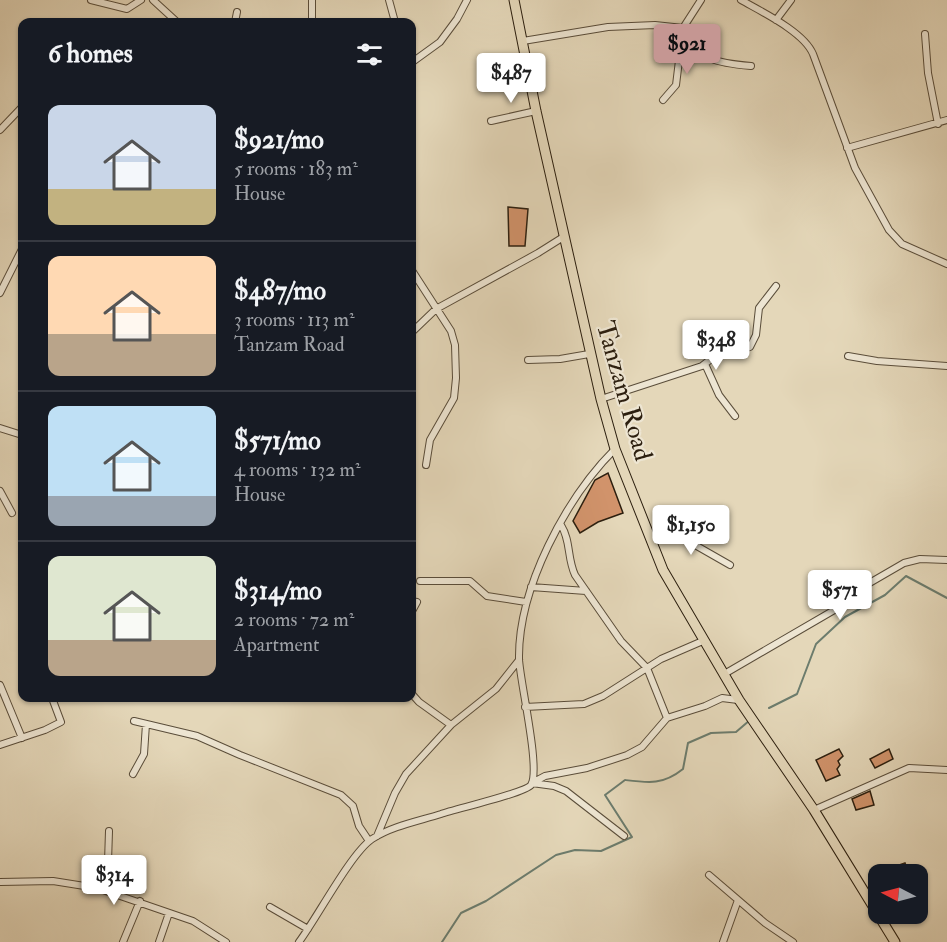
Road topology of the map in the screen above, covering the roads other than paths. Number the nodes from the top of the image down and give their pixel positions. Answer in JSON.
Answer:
{"nodes":[{"id":1,"x":91,"y":0,"type":"edge"},
{"id":2,"x":141,"y":0,"type":"edge"},
{"id":3,"x":153,"y":0,"type":"edge"},
{"id":4,"x":312,"y":0,"type":"edge"},
{"id":5,"x":389,"y":0,"type":"edge"},
{"id":6,"x":467,"y":0,"type":"edge"},
{"id":7,"x":514,"y":0,"type":"edge"},
{"id":8,"x":701,"y":0,"type":"edge"},
{"id":9,"x":741,"y":0,"type":"edge"},
{"id":10,"x":792,"y":0,"type":"edge"},
{"id":11,"x":237,"y":12,"type":"dead end"},
{"id":12,"x":173,"y":18,"type":"edge"},
{"id":13,"x":236,"y":18,"type":"edge"},
{"id":14,"x":312,"y":18,"type":"edge"},
{"id":15,"x":394,"y":18,"type":"edge"},
{"id":16,"x":776,"y":21,"type":"junction"},
{"id":17,"x":673,"y":28,"type":"junction"},
{"id":18,"x":925,"y":34,"type":"dead end"},
{"id":19,"x":682,"y":36,"type":"junction"},
{"id":20,"x":523,"y":41,"type":"junction"},
{"id":21,"x":416,"y":59,"type":"edge"},
{"id":22,"x":751,"y":66,"type":"dead end"},
{"id":23,"x":663,"y":100,"type":"dead end"},
{"id":24,"x":18,"y":111,"type":"edge"},
{"id":25,"x":536,"y":111,"type":"junction"},
{"id":26,"x":947,"y":120,"type":"edge"},
{"id":27,"x":490,"y":121,"type":"dead end"},
{"id":28,"x":938,"y":124,"type":"junction"},
{"id":29,"x":0,"y":130,"type":"edge"},
{"id":30,"x":847,"y":148,"type":"junction"},
{"id":31,"x":565,"y":236,"type":"junction"},
{"id":32,"x":18,"y":257,"type":"edge"},
{"id":33,"x":947,"y":264,"type":"edge"},
{"id":34,"x":416,"y":282,"type":"edge"},
{"id":35,"x":776,"y":285,"type":"dead end"},
{"id":36,"x":0,"y":293,"type":"edge"},
{"id":37,"x":436,"y":309,"type":"junction"},
{"id":38,"x":416,"y":328,"type":"edge"},
{"id":39,"x":590,"y":354,"type":"junction"},
{"id":40,"x":848,"y":356,"type":"dead end"},
{"id":41,"x":528,"y":360,"type":"dead end"},
{"id":42,"x":705,"y":363,"type":"junction"},
{"id":43,"x":947,"y":366,"type":"edge"},
{"id":44,"x":601,"y":399,"type":"junction"},
{"id":45,"x":735,"y":416,"type":"dead end"},
{"id":46,"x":0,"y":428,"type":"edge"},
{"id":47,"x":18,"y":434,"type":"edge"},
{"id":48,"x":615,"y":449,"type":"junction"},
{"id":49,"x":426,"y":465,"type":"dead end"},
{"id":50,"x":0,"y":491,"type":"edge"},
{"id":51,"x":12,"y":513,"type":"dead end"},
{"id":52,"x":561,"y":525,"type":"junction"},
{"id":53,"x":652,"y":541,"type":"junction"},
{"id":54,"x":947,"y":560,"type":"edge"},
{"id":55,"x":730,"y":565,"type":"dead end"},
{"id":56,"x":420,"y":581,"type":"dead end"},
{"id":57,"x":531,"y":587,"type":"junction"},
{"id":58,"x":586,"y":591,"type":"junction"},
{"id":59,"x":525,"y":602,"type":"junction"},
{"id":60,"x":705,"y":640,"type":"junction"},
{"id":61,"x":519,"y":660,"type":"junction"},
{"id":62,"x":647,"y":668,"type":"junction"},
{"id":63,"x":726,"y":674,"type":"junction"},
{"id":64,"x":0,"y":685,"type":"edge"},
{"id":65,"x":416,"y":699,"type":"edge"},
{"id":66,"x":739,"y":700,"type":"junction"},
{"id":67,"x":54,"y":702,"type":"edge"},
{"id":68,"x":525,"y":707,"type":"junction"},
{"id":69,"x":667,"y":717,"type":"junction"},
{"id":70,"x":134,"y":722,"type":"dead end"},
{"id":71,"x":146,"y":724,"type":"junction"},
{"id":72,"x":451,"y":724,"type":"junction"},
{"id":73,"x":22,"y":738,"type":"junction"},
{"id":74,"x":0,"y":745,"type":"edge"},
{"id":75,"x":947,"y":770,"type":"edge"},
{"id":76,"x":133,"y":774,"type":"dead end"},
{"id":77,"x":532,"y":783,"type":"junction"},
{"id":78,"x":814,"y":810,"type":"junction"},
{"id":79,"x":109,"y":831,"type":"dead end"},
{"id":80,"x":377,"y":836,"type":"junction"},
{"id":81,"x":624,"y":836,"type":"dead end"},
{"id":82,"x":369,"y":841,"type":"junction"},
{"id":83,"x":709,"y":875,"type":"dead end"},
{"id":84,"x":0,"y":882,"type":"edge"},
{"id":85,"x":97,"y":888,"type":"junction"},
{"id":86,"x":738,"y":900,"type":"junction"},
{"id":87,"x":140,"y":901,"type":"junction"},
{"id":88,"x":270,"y":908,"type":"dead end"},
{"id":89,"x":169,"y":913,"type":"junction"},
{"id":90,"x":308,"y":929,"type":"junction"},
{"id":91,"x":123,"y":942,"type":"edge"},
{"id":92,"x":159,"y":942,"type":"edge"},
{"id":93,"x":226,"y":942,"type":"edge"},
{"id":94,"x":299,"y":942,"type":"edge"},
{"id":95,"x":723,"y":942,"type":"edge"},
{"id":96,"x":793,"y":942,"type":"edge"},
{"id":97,"x":896,"y":942,"type":"edge"}],
"edges":[{"from":1,"to":2,"type":"street"},
{"from":3,"to":12,"type":"street"},
{"from":4,"to":14,"type":"street"},
{"from":5,"to":15,"type":"street"},
{"from":6,"to":21,"type":"street"},
{"from":7,"to":20,"type":"highway","name":"Tanzam Road"},
{"from":8,"to":17,"type":"street"},
{"from":9,"to":16,"type":"street"},
{"from":10,"to":16,"type":"street"},
{"from":11,"to":13,"type":"street"},
{"from":16,"to":30,"type":"street"},
{"from":17,"to":19,"type":"street"},
{"from":17,"to":20,"type":"street"},
{"from":18,"to":28,"type":"street"},
{"from":19,"to":22,"type":"street"},
{"from":19,"to":23,"type":"street"},
{"from":20,"to":25,"type":"highway","name":"Tanzam Road"},
{"from":24,"to":29,"type":"street"},
{"from":25,"to":27,"type":"street"},
{"from":25,"to":31,"type":"highway","name":"Tanzam Road"},
{"from":26,"to":28,"type":"street"},
{"from":28,"to":30,"type":"street"},
{"from":30,"to":33,"type":"street"},
{"from":31,"to":37,"type":"street"},
{"from":31,"to":39,"type":"highway","name":"Tanzam Road"},
{"from":32,"to":36,"type":"street"},
{"from":34,"to":37,"type":"street"},
{"from":35,"to":42,"type":"street"},
{"from":37,"to":38,"type":"street"},
{"from":37,"to":49,"type":"street"},
{"from":39,"to":41,"type":"street"},
{"from":39,"to":44,"type":"highway","name":"Tanzam Road"},
{"from":40,"to":43,"type":"street"},
{"from":42,"to":44,"type":"street"},
{"from":42,"to":45,"type":"street"},
{"from":44,"to":48,"type":"highway","name":"Tanzam Road"},
{"from":46,"to":47,"type":"street"},
{"from":48,"to":52,"type":"street"},
{"from":48,"to":53,"type":"highway","name":"Tanzam Road"},
{"from":50,"to":51,"type":"street"},
{"from":52,"to":57,"type":"street"},
{"from":52,"to":58,"type":"street"},
{"from":53,"to":55,"type":"street"},
{"from":53,"to":60,"type":"highway","name":"Tanzam Road"},
{"from":54,"to":63,"type":"street"},
{"from":56,"to":59,"type":"street"},
{"from":57,"to":58,"type":"street"},
{"from":57,"to":59,"type":"street"},
{"from":58,"to":62,"type":"street"},
{"from":59,"to":61,"type":"street"},
{"from":60,"to":62,"type":"street"},
{"from":60,"to":63,"type":"highway","name":"Tanzam Road"},
{"from":61,"to":68,"type":"street"},
{"from":61,"to":72,"type":"street"},
{"from":62,"to":68,"type":"street"},
{"from":62,"to":69,"type":"street"},
{"from":63,"to":66,"type":"highway","name":"Tanzam Road"},
{"from":64,"to":73,"type":"street"},
{"from":65,"to":72,"type":"street"},
{"from":66,"to":69,"type":"street"},
{"from":66,"to":78,"type":"highway","name":"Tanzam Road"},
{"from":67,"to":73,"type":"street"},
{"from":68,"to":77,"type":"street"},
{"from":69,"to":77,"type":"street"},
{"from":70,"to":71,"type":"street"},
{"from":71,"to":76,"type":"street"},
{"from":71,"to":82,"type":"street"},
{"from":72,"to":80,"type":"street"},
{"from":73,"to":74,"type":"street"},
{"from":75,"to":78,"type":"street"},
{"from":77,"to":80,"type":"street"},
{"from":77,"to":81,"type":"street"},
{"from":78,"to":97,"type":"highway","name":"Tanzam Road"},
{"from":79,"to":85,"type":"street"},
{"from":80,"to":82,"type":"street"},
{"from":82,"to":90,"type":"street"},
{"from":83,"to":86,"type":"street"},
{"from":84,"to":85,"type":"street"},
{"from":85,"to":87,"type":"street"},
{"from":86,"to":95,"type":"street"},
{"from":86,"to":96,"type":"street"},
{"from":87,"to":89,"type":"street"},
{"from":87,"to":91,"type":"street"},
{"from":88,"to":90,"type":"street"},
{"from":89,"to":92,"type":"street"},
{"from":89,"to":93,"type":"street"},
{"from":90,"to":94,"type":"street"}]}
